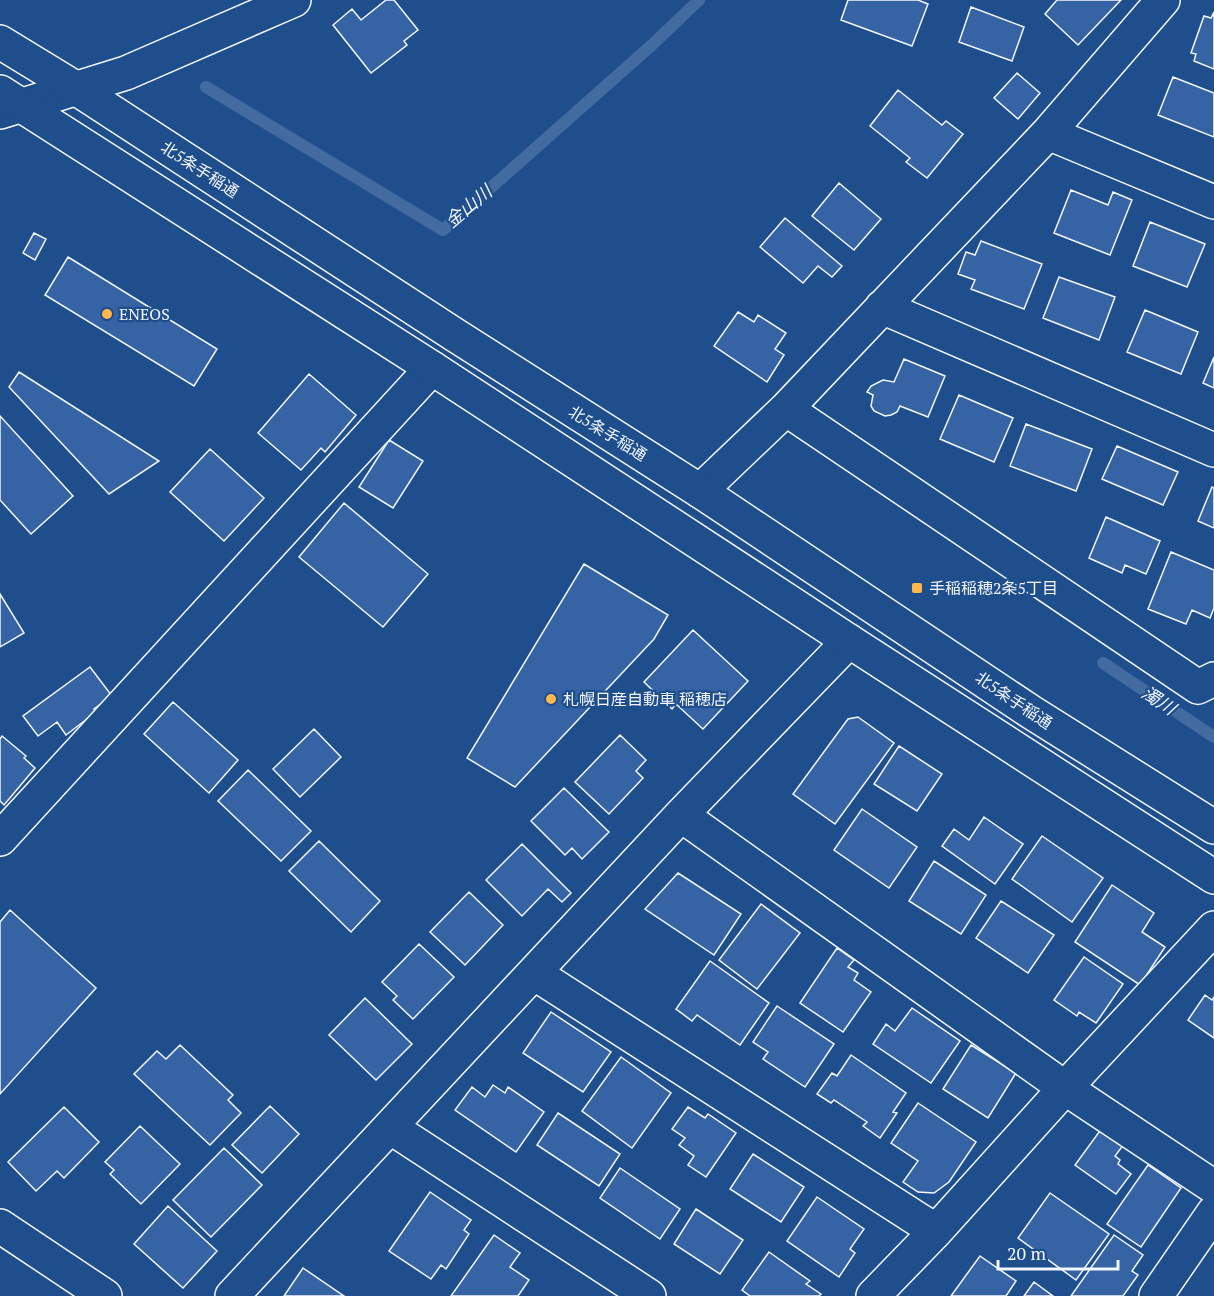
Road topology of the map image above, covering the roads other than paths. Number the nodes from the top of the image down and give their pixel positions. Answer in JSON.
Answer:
{"nodes":[{"id":1,"x":294,"y":0,"type":"edge"},
{"id":2,"x":1163,"y":0,"type":"edge"},
{"id":3,"x":0,"y":42,"type":"edge"},
{"id":4,"x":77,"y":89,"type":"junction"},
{"id":5,"x":7,"y":103,"type":"edge"},
{"id":6,"x":1048,"y":133,"type":"junction"},
{"id":7,"x":1214,"y":202,"type":"edge"},
{"id":8,"x":882,"y":307,"type":"junction"},
{"id":9,"x":432,"y":368,"type":"junction"},
{"id":10,"x":786,"y":409,"type":"junction"},
{"id":11,"x":1214,"y":450,"type":"edge"},
{"id":12,"x":700,"y":490,"type":"junction"},
{"id":13,"x":849,"y":641,"type":"junction"},
{"id":14,"x":1214,"y":679,"type":"edge"},
{"id":15,"x":681,"y":816,"type":"junction"},
{"id":16,"x":1214,"y":827,"type":"edge"},
{"id":17,"x":0,"y":839,"type":"edge"},
{"id":18,"x":1214,"y":877,"type":"edge"},
{"id":19,"x":1214,"y":928,"type":"edge"},
{"id":20,"x":534,"y":974,"type":"junction"},
{"id":21,"x":1065,"y":1088,"type":"junction"},
{"id":22,"x":390,"y":1127,"type":"junction"},
{"id":23,"x":1214,"y":1187,"type":"edge"},
{"id":24,"x":1214,"y":1212,"type":"edge"},
{"id":25,"x":0,"y":1226,"type":"edge"},
{"id":26,"x":936,"y":1231,"type":"junction"},
{"id":27,"x":105,"y":1296,"type":"edge"},
{"id":28,"x":232,"y":1296,"type":"edge"},
{"id":29,"x":649,"y":1296,"type":"edge"},
{"id":30,"x":873,"y":1296,"type":"edge"},
{"id":31,"x":1156,"y":1296,"type":"edge"}],
"edges":[{"from":1,"to":4,"type":"main road"},
{"from":2,"to":6,"type":"main road"},
{"from":3,"to":4,"type":"main road","name":"北5条手稲通"},
{"from":4,"to":5,"type":"main road"},
{"from":4,"to":12,"type":"main road","name":"北5条手稲通"},
{"from":5,"to":9,"type":"main road"},
{"from":6,"to":7,"type":"main road"},
{"from":6,"to":8,"type":"main road"},
{"from":8,"to":10,"type":"main road"},
{"from":8,"to":11,"type":"main road"},
{"from":9,"to":13,"type":"main road"},
{"from":9,"to":17,"type":"main road"},
{"from":10,"to":12,"type":"main road"},
{"from":10,"to":14,"type":"main road"},
{"from":12,"to":16,"type":"main road","name":"北5条手稲通"},
{"from":13,"to":15,"type":"main road"},
{"from":13,"to":18,"type":"main road"},
{"from":15,"to":20,"type":"main road"},
{"from":15,"to":21,"type":"main road"},
{"from":19,"to":21,"type":"main road"},
{"from":20,"to":22,"type":"main road"},
{"from":20,"to":26,"type":"main road"},
{"from":21,"to":23,"type":"main road"},
{"from":21,"to":26,"type":"main road"},
{"from":22,"to":28,"type":"main road"},
{"from":22,"to":29,"type":"main road"},
{"from":24,"to":31,"type":"main road"},
{"from":25,"to":27,"type":"main road"},
{"from":26,"to":30,"type":"main road"}]}
